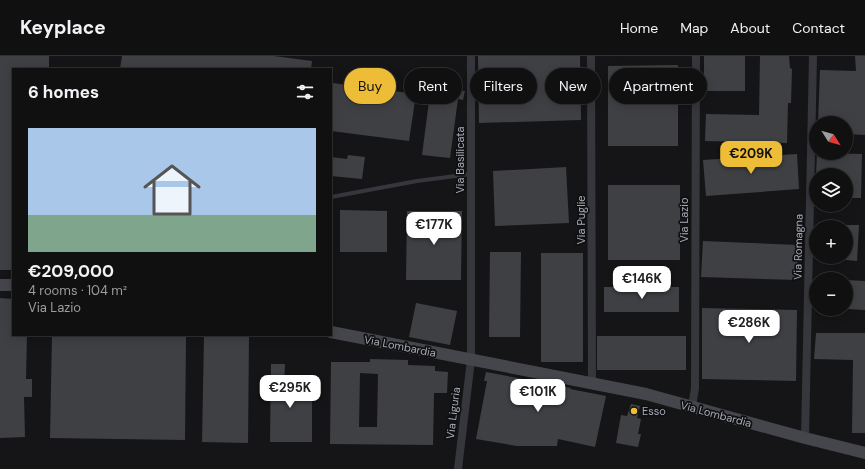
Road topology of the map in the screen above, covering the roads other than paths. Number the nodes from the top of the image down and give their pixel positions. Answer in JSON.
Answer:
{"nodes":[{"id":1,"x":471,"y":56,"type":"edge"},
{"id":2,"x":591,"y":56,"type":"edge"},
{"id":3,"x":696,"y":56,"type":"edge"},
{"id":4,"x":813,"y":56,"type":"edge"},
{"id":5,"x":472,"y":174,"type":"junction"},
{"id":6,"x":332,"y":197,"type":"edge"},
{"id":7,"x":0,"y":285,"type":"edge"},
{"id":8,"x":12,"y":285,"type":"edge"},
{"id":9,"x":332,"y":332,"type":"edge"},
{"id":10,"x":471,"y":360,"type":"junction"},
{"id":11,"x":592,"y":383,"type":"junction"},
{"id":12,"x":692,"y":407,"type":"junction"},
{"id":13,"x":805,"y":438,"type":"junction"},
{"id":14,"x":865,"y":453,"type":"edge"},
{"id":15,"x":458,"y":469,"type":"edge"}],
"edges":[{"from":1,"to":5,"type":"street","name":"Via Basilicata"},
{"from":2,"to":11,"type":"street","name":"Via Puglie"},
{"from":3,"to":12,"type":"street","name":"Via Lazio"},
{"from":4,"to":13,"type":"street","name":"Via Romagna"},
{"from":5,"to":6,"type":"lane"},
{"from":5,"to":10,"type":"street","name":"Via Basilicata"},
{"from":7,"to":8,"type":"street"},
{"from":9,"to":10,"type":"street","name":"Via Lombardia"},
{"from":10,"to":11,"type":"street","name":"Via Lombardia"},
{"from":10,"to":15,"type":"street","name":"Via Liguria"},
{"from":11,"to":12,"type":"street","name":"Via Lombardia"},
{"from":12,"to":13,"type":"street","name":"Via Lombardia"},
{"from":13,"to":14,"type":"street","name":"Via Lombardia"}]}
